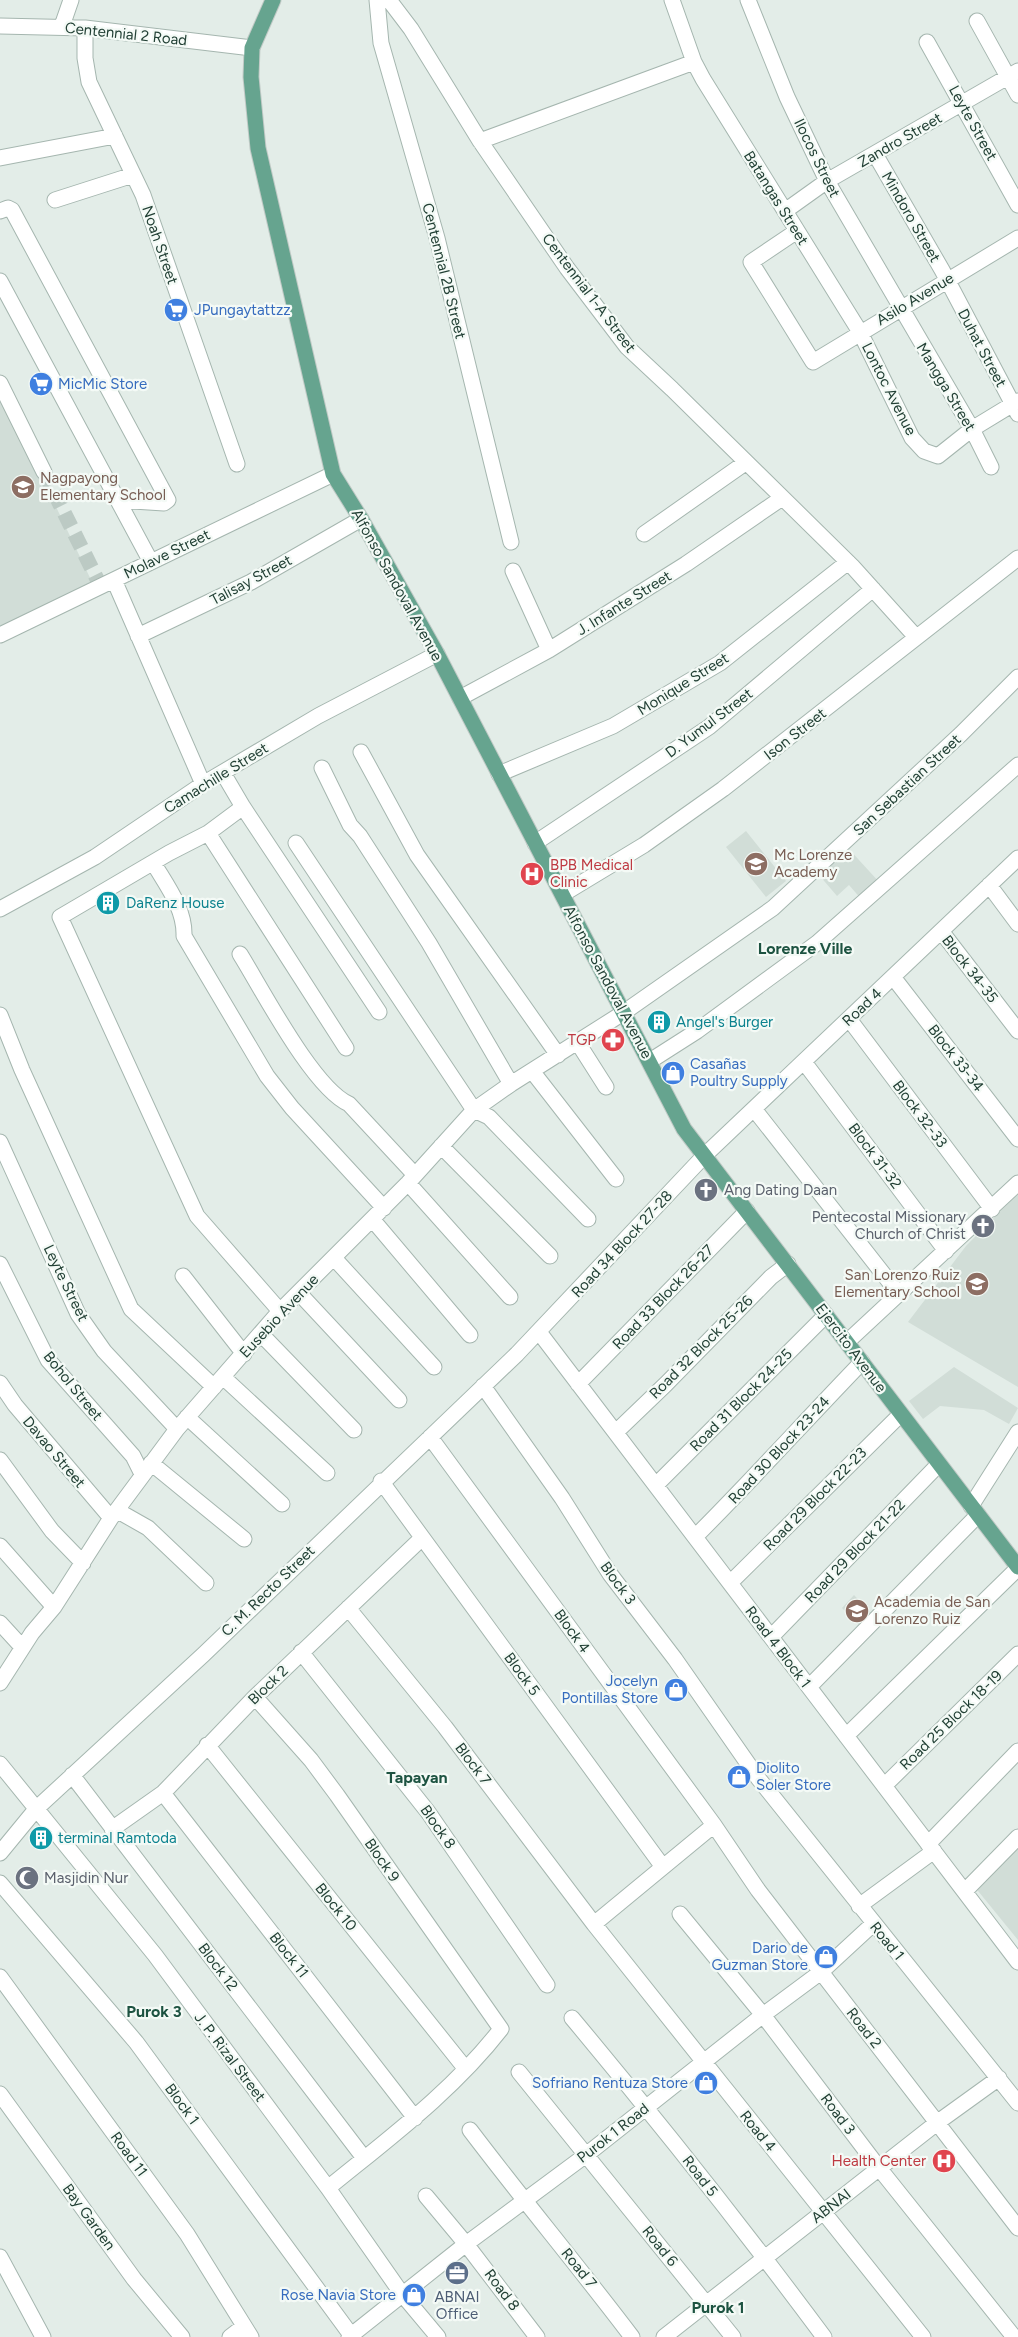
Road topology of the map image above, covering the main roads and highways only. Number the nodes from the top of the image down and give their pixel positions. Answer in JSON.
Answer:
{"nodes":[{"id":1,"x":273,"y":0,"type":"edge"},
{"id":2,"x":684,"y":1129,"type":"joint"},
{"id":3,"x":1018,"y":1567,"type":"edge"}],
"edges":[{"from":1,"to":2,"type":"main road","name":"Alfonso Sandoval Avenue"},
{"from":2,"to":3,"type":"main road","name":"Ejercito Avenue"}]}
